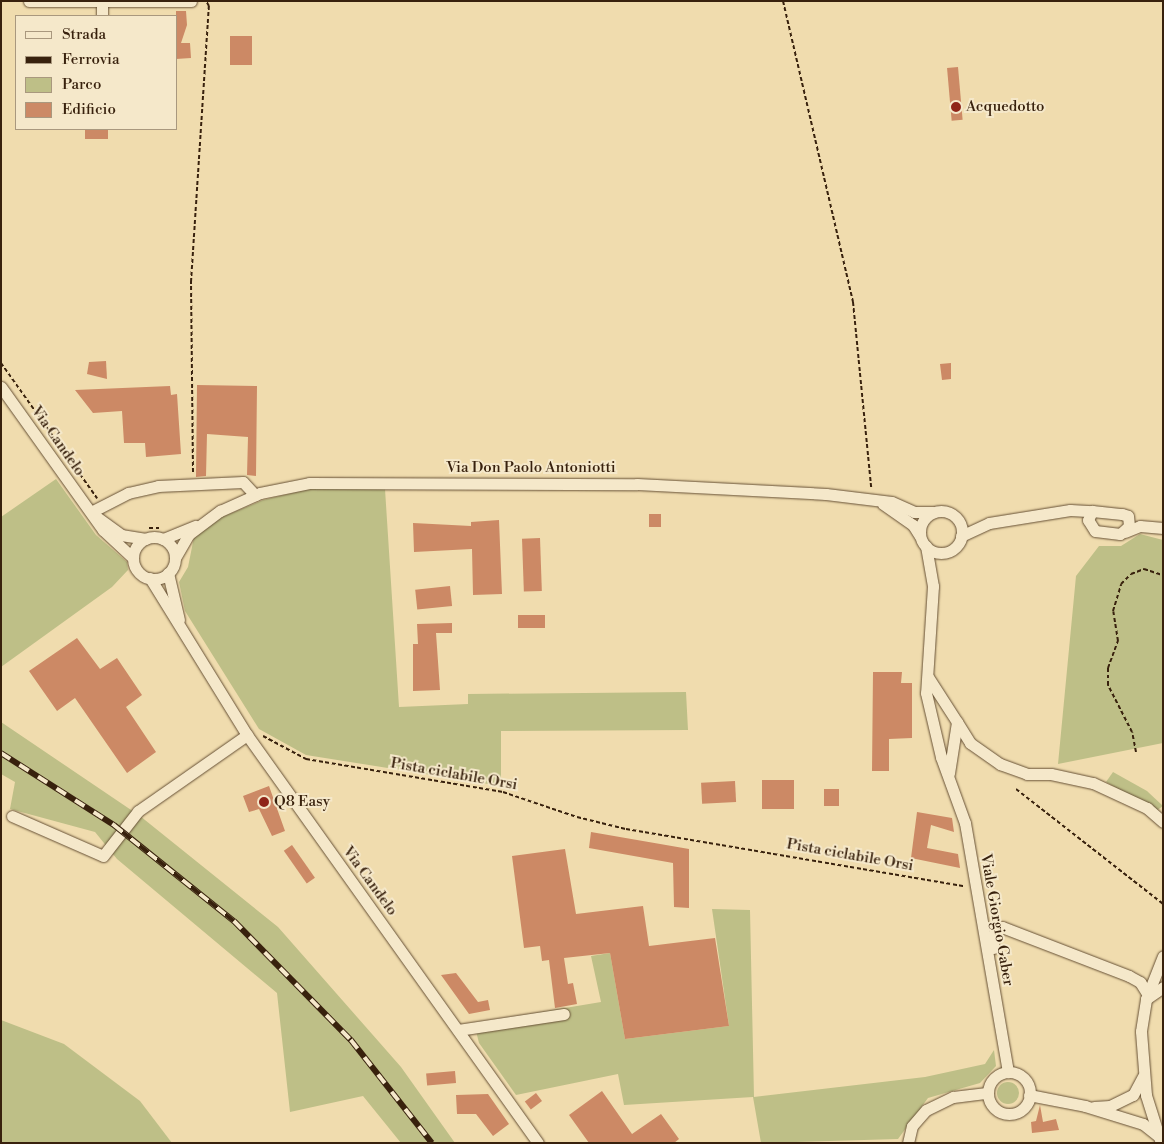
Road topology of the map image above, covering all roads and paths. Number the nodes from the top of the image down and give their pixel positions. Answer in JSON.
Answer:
{"nodes":[{"id":1,"x":29,"y":1,"type":"edge"},
{"id":2,"x":191,"y":1,"type":"edge"},
{"id":3,"x":206,"y":1,"type":"edge"},
{"id":4,"x":782,"y":1,"type":"edge"},
{"id":5,"x":102,"y":2,"type":"edge"},
{"id":6,"x":102,"y":15,"type":"edge"},
{"id":7,"x":1,"y":363,"type":"edge"},
{"id":8,"x":1,"y":387,"type":"edge"},
{"id":9,"x":193,"y":484,"type":"junction"},
{"id":10,"x":255,"y":495,"type":"junction"},
{"id":11,"x":872,"y":499,"type":"junction"},
{"id":12,"x":103,"y":506,"type":"junction"},
{"id":13,"x":1092,"y":511,"type":"junction"},
{"id":14,"x":91,"y":512,"type":"junction"},
{"id":15,"x":933,"y":512,"type":"junction"},
{"id":16,"x":1058,"y":513,"type":"junction"},
{"id":17,"x":954,"y":515,"type":"junction"},
{"id":18,"x":1128,"y":516,"type":"junction"},
{"id":19,"x":989,"y":524,"type":"junction"},
{"id":20,"x":197,"y":525,"type":"junction"},
{"id":21,"x":1089,"y":525,"type":"junction"},
{"id":22,"x":1163,"y":527,"type":"edge"},
{"id":23,"x":1125,"y":532,"type":"junction"},
{"id":24,"x":162,"y":533,"type":"junction"},
{"id":25,"x":143,"y":534,"type":"junction"},
{"id":26,"x":961,"y":536,"type":"junction"},
{"id":27,"x":923,"y":541,"type":"junction"},
{"id":28,"x":947,"y":552,"type":"junction"},
{"id":29,"x":134,"y":558,"type":"junction"},
{"id":30,"x":175,"y":558,"type":"junction"},
{"id":31,"x":168,"y":573,"type":"junction"},
{"id":32,"x":1163,"y":575,"type":"edge"},
{"id":33,"x":150,"y":578,"type":"junction"},
{"id":34,"x":933,"y":586,"type":"junction"},
{"id":35,"x":184,"y":634,"type":"junction"},
{"id":36,"x":927,"y":673,"type":"junction"},
{"id":37,"x":957,"y":722,"type":"junction"},
{"id":38,"x":253,"y":734,"type":"junction"},
{"id":39,"x":1136,"y":752,"type":"dead end"},
{"id":40,"x":949,"y":775,"type":"junction"},
{"id":41,"x":1016,"y":788,"type":"dead end"},
{"id":42,"x":12,"y":816,"type":"dead end"},
{"id":43,"x":1163,"y":822,"type":"edge"},
{"id":44,"x":976,"y":887,"type":"junction"},
{"id":45,"x":1163,"y":904,"type":"edge"},
{"id":46,"x":1163,"y":956,"type":"edge"},
{"id":47,"x":990,"y":962,"type":"junction"},
{"id":48,"x":1163,"y":987,"type":"edge"},
{"id":49,"x":1147,"y":997,"type":"junction"},
{"id":50,"x":564,"y":1014,"type":"dead end"},
{"id":51,"x":458,"y":1030,"type":"junction"},
{"id":52,"x":1008,"y":1072,"type":"junction"},
{"id":53,"x":1144,"y":1074,"type":"junction"},
{"id":54,"x":988,"y":1093,"type":"junction"},
{"id":55,"x":1030,"y":1096,"type":"junction"},
{"id":56,"x":1085,"y":1106,"type":"junction"},
{"id":57,"x":1160,"y":1140,"type":"edge"},
{"id":58,"x":538,"y":1143,"type":"edge"},
{"id":59,"x":908,"y":1143,"type":"edge"}],
"edges":[{"from":1,"to":5,"type":"street"},
{"from":2,"to":5,"type":"street"},
{"from":3,"to":9,"type":"path"},
{"from":4,"to":11,"type":"path"},
{"from":5,"to":6,"type":"street"},
{"from":7,"to":12,"type":"path"},
{"from":8,"to":14,"type":"street","name":"Via Candelo"},
{"from":9,"to":10,"type":"street"},
{"from":9,"to":12,"type":"street"},
{"from":10,"to":11,"type":"street","name":"Via Don Paolo Antoniotti"},
{"from":10,"to":20,"type":"street","name":"Via Don Paolo Antoniotti"},
{"from":11,"to":15,"type":"street","name":"Via Don Paolo Antoniotti"},
{"from":11,"to":27,"type":"street","name":"Via Don Paolo Antoniotti"},
{"from":12,"to":14,"type":"street"},
{"from":13,"to":16,"type":"street"},
{"from":13,"to":18,"type":"street"},
{"from":13,"to":21,"type":"street"},
{"from":14,"to":25,"type":"street","name":"Via Candelo"},
{"from":14,"to":29,"type":"street","name":"Via Candelo"},
{"from":15,"to":17,"type":"street"},
{"from":15,"to":27,"type":"street"},
{"from":16,"to":19,"type":"street"},
{"from":16,"to":21,"type":"street"},
{"from":17,"to":19,"type":"street"},
{"from":17,"to":26,"type":"street"},
{"from":18,"to":22,"type":"street"},
{"from":18,"to":23,"type":"street"},
{"from":19,"to":26,"type":"street"},
{"from":20,"to":24,"type":"street","name":"Via Don Paolo Antoniotti"},
{"from":20,"to":30,"type":"street","name":"Via Don Paolo Antoniotti"},
{"from":21,"to":23,"type":"street"},
{"from":22,"to":23,"type":"street"},
{"from":24,"to":25,"type":"street","name":"Via Candelo"},
{"from":24,"to":25,"type":"path"},
{"from":24,"to":30,"type":"street"},
{"from":25,"to":29,"type":"street"},
{"from":26,"to":28,"type":"street"},
{"from":27,"to":28,"type":"street"},
{"from":27,"to":34,"type":"street","name":"Viale Giorgio Gaber"},
{"from":28,"to":34,"type":"street","name":"Viale Giorgio Gaber"},
{"from":29,"to":33,"type":"street","name":"Via Candelo"},
{"from":30,"to":31,"type":"street","name":"Via Don Paolo Antoniotti"},
{"from":31,"to":33,"type":"street"},
{"from":31,"to":35,"type":"street","name":"Via Candelo"},
{"from":32,"to":39,"type":"path"},
{"from":33,"to":35,"type":"street","name":"Via Candelo"},
{"from":34,"to":36,"type":"street","name":"Viale Giorgio Gaber"},
{"from":35,"to":38,"type":"street","name":"Via Candelo"},
{"from":36,"to":37,"type":"street","name":"Viale Giorgio Gaber"},
{"from":36,"to":40,"type":"street","name":"Viale Giorgio Gaber"},
{"from":37,"to":40,"type":"street","name":"Viale Giorgio Gaber"},
{"from":37,"to":43,"type":"street"},
{"from":38,"to":42,"type":"street"},
{"from":38,"to":44,"type":"path","name":"Pista ciclabile Orsi"},
{"from":38,"to":51,"type":"street","name":"Via Candelo"},
{"from":40,"to":44,"type":"street","name":"Viale Giorgio Gaber"},
{"from":41,"to":45,"type":"path"},
{"from":44,"to":47,"type":"street","name":"Viale Giorgio Gaber"},
{"from":46,"to":49,"type":"street"},
{"from":47,"to":49,"type":"street"},
{"from":47,"to":52,"type":"street","name":"Viale Giorgio Gaber"},
{"from":48,"to":49,"type":"street"},
{"from":49,"to":53,"type":"street"},
{"from":50,"to":51,"type":"street"},
{"from":51,"to":58,"type":"street","name":"Via Candelo"},
{"from":52,"to":54,"type":"street"},
{"from":52,"to":55,"type":"street"},
{"from":53,"to":56,"type":"street"},
{"from":53,"to":57,"type":"street"},
{"from":54,"to":55,"type":"street"},
{"from":54,"to":59,"type":"street"},
{"from":55,"to":56,"type":"street"},
{"from":56,"to":57,"type":"street"}]}
